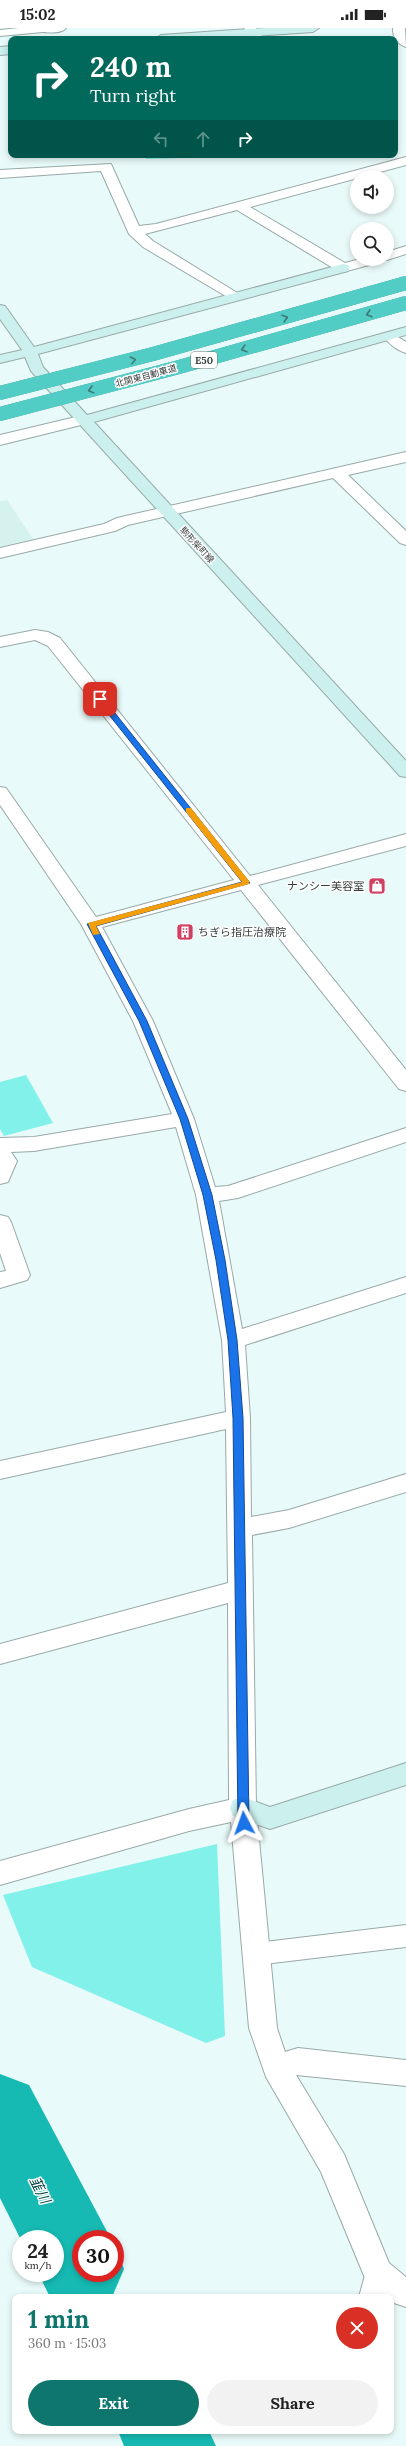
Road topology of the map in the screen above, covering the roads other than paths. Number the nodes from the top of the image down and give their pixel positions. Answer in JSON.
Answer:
{"nodes":[{"id":1,"x":60,"y":28,"type":"edge"},
{"id":2,"x":313,"y":28,"type":"edge"},
{"id":3,"x":399,"y":28,"type":"edge"},
{"id":4,"x":44,"y":32,"type":"edge"},
{"id":5,"x":0,"y":33,"type":"edge"},
{"id":6,"x":254,"y":33,"type":"edge"},
{"id":7,"x":208,"y":36,"type":"edge"},
{"id":8,"x":406,"y":43,"type":"edge"},
{"id":9,"x":380,"y":158,"type":"edge"},
{"id":10,"x":406,"y":161,"type":"edge"},
{"id":11,"x":390,"y":165,"type":"junction"},
{"id":12,"x":0,"y":174,"type":"edge"},
{"id":13,"x":239,"y":206,"type":"junction"},
{"id":14,"x":134,"y":231,"type":"junction"},
{"id":15,"x":406,"y":250,"type":"edge"},
{"id":16,"x":394,"y":254,"type":"edge"},
{"id":17,"x":350,"y":266,"type":"edge"},
{"id":18,"x":343,"y":268,"type":"junction"},
{"id":19,"x":406,"y":283,"type":"edge"},
{"id":20,"x":234,"y":298,"type":"junction"},
{"id":21,"x":406,"y":303,"type":"edge"},
{"id":22,"x":0,"y":309,"type":"edge"},
{"id":23,"x":406,"y":331,"type":"edge"},
{"id":24,"x":390,"y":336,"type":"junction"},
{"id":25,"x":406,"y":349,"type":"edge"},
{"id":26,"x":30,"y":351,"type":"junction"},
{"id":27,"x":0,"y":358,"type":"edge"},
{"id":28,"x":0,"y":393,"type":"edge"},
{"id":29,"x":0,"y":414,"type":"edge"},
{"id":30,"x":84,"y":420,"type":"junction"},
{"id":31,"x":0,"y":440,"type":"edge"},
{"id":32,"x":406,"y":457,"type":"edge"},
{"id":33,"x":337,"y":473,"type":"junction"},
{"id":34,"x":167,"y":512,"type":"junction"},
{"id":35,"x":406,"y":540,"type":"edge"},
{"id":36,"x":0,"y":553,"type":"edge"},
{"id":37,"x":0,"y":642,"type":"edge"},
{"id":38,"x":406,"y":772,"type":"edge"},
{"id":39,"x":0,"y":792,"type":"edge"},
{"id":40,"x":6,"y":810,"type":"edge"},
{"id":41,"x":406,"y":840,"type":"edge"},
{"id":42,"x":246,"y":883,"type":"junction"},
{"id":43,"x":91,"y":924,"type":"junction"},
{"id":44,"x":406,"y":1084,"type":"edge"},
{"id":45,"x":184,"y":1119,"type":"junction"},
{"id":46,"x":406,"y":1135,"type":"edge"},
{"id":47,"x":0,"y":1144,"type":"edge"},
{"id":48,"x":0,"y":1152,"type":"edge"},
{"id":49,"x":0,"y":1178,"type":"edge"},
{"id":50,"x":207,"y":1195,"type":"junction"},
{"id":51,"x":0,"y":1222,"type":"edge"},
{"id":52,"x":0,"y":1280,"type":"edge"},
{"id":53,"x":406,"y":1285,"type":"edge"},
{"id":54,"x":233,"y":1340,"type":"junction"},
{"id":55,"x":238,"y":1418,"type":"junction"},
{"id":56,"x":0,"y":1470,"type":"edge"},
{"id":57,"x":406,"y":1483,"type":"edge"},
{"id":58,"x":240,"y":1528,"type":"junction"},
{"id":59,"x":239,"y":1590,"type":"junction"},
{"id":60,"x":0,"y":1654,"type":"edge"},
{"id":61,"x":406,"y":1774,"type":"edge"},
{"id":62,"x":242,"y":1808,"type":"junction"},
{"id":63,"x":0,"y":1873,"type":"edge"},
{"id":64,"x":406,"y":1936,"type":"edge"},
{"id":65,"x":256,"y":1954,"type":"junction"},
{"id":66,"x":276,"y":2068,"type":"junction"},
{"id":67,"x":406,"y":2073,"type":"edge"},
{"id":68,"x":375,"y":2285,"type":"edge"},
{"id":69,"x":406,"y":2292,"type":"edge"}],
"edges":[{"from":1,"to":4,"type":"street"},
{"from":2,"to":6,"type":"street"},
{"from":3,"to":8,"type":"street"},
{"from":4,"to":5,"type":"lane"},
{"from":6,"to":7,"type":"street"},
{"from":9,"to":11,"type":"street"},
{"from":10,"to":11,"type":"street"},
{"from":11,"to":13,"type":"street"},
{"from":12,"to":14,"type":"street"},
{"from":13,"to":14,"type":"street"},
{"from":13,"to":18,"type":"street"},
{"from":14,"to":20,"type":"street"},
{"from":15,"to":16,"type":"street"},
{"from":17,"to":18,"type":"street"},
{"from":18,"to":20,"type":"street"},
{"from":28,"to":19,"type":"highway","name":"北関東自動車道","number":"E50","one_way":true,"bridge":true},
{"from":20,"to":26,"type":"street"},
{"from":21,"to":29,"type":"highway","name":"北関東自動車道","number":"E50","one_way":true,"bridge":true},
{"from":22,"to":26,"type":"street","name":"駒形柴町線"},
{"from":23,"to":24,"type":"street"},
{"from":24,"to":25,"type":"street"},
{"from":24,"to":30,"type":"street"},
{"from":26,"to":27,"type":"street"},
{"from":26,"to":30,"type":"street","name":"駒形柴町線"},
{"from":30,"to":31,"type":"street"},
{"from":30,"to":34,"type":"street","name":"駒形柴町線"},
{"from":32,"to":33,"type":"street"},
{"from":33,"to":34,"type":"street"},
{"from":33,"to":35,"type":"street"},
{"from":34,"to":36,"type":"street"},
{"from":34,"to":38,"type":"street","name":"駒形柴町線"},
{"from":37,"to":42,"type":"street"},
{"from":39,"to":40,"type":"street"},
{"from":40,"to":43,"type":"street"},
{"from":41,"to":42,"type":"street"},
{"from":42,"to":43,"type":"street"},
{"from":42,"to":44,"type":"street"},
{"from":43,"to":45,"type":"street"},
{"from":45,"to":47,"type":"street"},
{"from":45,"to":50,"type":"street"},
{"from":46,"to":50,"type":"street"},
{"from":48,"to":49,"type":"street"},
{"from":50,"to":54,"type":"street"},
{"from":51,"to":52,"type":"street"},
{"from":53,"to":54,"type":"street"},
{"from":54,"to":55,"type":"street"},
{"from":55,"to":56,"type":"street"},
{"from":55,"to":58,"type":"street"},
{"from":57,"to":58,"type":"street"},
{"from":58,"to":59,"type":"street"},
{"from":59,"to":60,"type":"street"},
{"from":59,"to":62,"type":"street"},
{"from":61,"to":62,"type":"street"},
{"from":62,"to":63,"type":"street"},
{"from":62,"to":65,"type":"street"},
{"from":64,"to":65,"type":"lane"},
{"from":65,"to":66,"type":"street"},
{"from":66,"to":67,"type":"street"},
{"from":66,"to":68,"type":"street"},
{"from":68,"to":69,"type":"street"}]}
